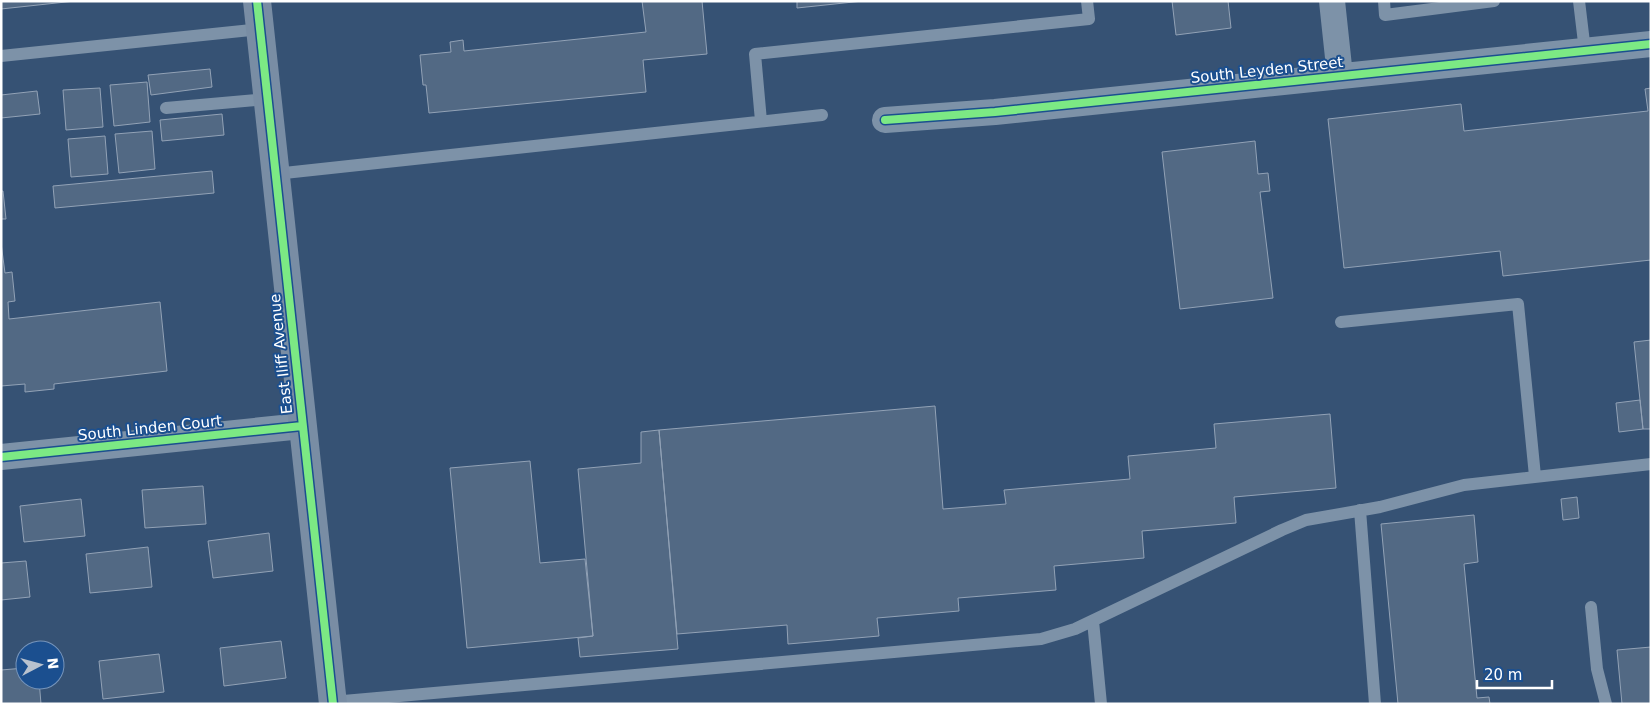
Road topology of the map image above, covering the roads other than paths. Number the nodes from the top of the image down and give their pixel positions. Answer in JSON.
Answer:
{"nodes":[{"id":1,"x":257,"y":1,"type":"edge"},
{"id":2,"x":1087,"y":1,"type":"edge"},
{"id":3,"x":1332,"y":1,"type":"edge"},
{"id":4,"x":1384,"y":1,"type":"edge"},
{"id":5,"x":1494,"y":1,"type":"edge"},
{"id":6,"x":1579,"y":1,"type":"edge"},
{"id":7,"x":260,"y":29,"type":"junction"},
{"id":8,"x":1651,"y":44,"type":"edge"},
{"id":9,"x":1585,"y":51,"type":"junction"},
{"id":10,"x":1,"y":56,"type":"edge"},
{"id":11,"x":1340,"y":76,"type":"junction"},
{"id":12,"x":267,"y":99,"type":"junction"},
{"id":13,"x":166,"y":108,"type":"dead end"},
{"id":14,"x":822,"y":115,"type":"dead end"},
{"id":15,"x":885,"y":120,"type":"dead end"},
{"id":16,"x":761,"y":121,"type":"junction"},
{"id":17,"x":275,"y":174,"type":"junction"},
{"id":18,"x":1340,"y":322,"type":"dead end"},
{"id":19,"x":302,"y":426,"type":"junction"},
{"id":20,"x":1,"y":457,"type":"edge"},
{"id":21,"x":1651,"y":464,"type":"edge"},
{"id":22,"x":1535,"y":476,"type":"junction"},
{"id":23,"x":1360,"y":510,"type":"junction"},
{"id":24,"x":1591,"y":607,"type":"dead end"},
{"id":25,"x":1093,"y":621,"type":"junction"},
{"id":26,"x":433,"y":698,"type":"edge"},
{"id":27,"x":333,"y":703,"type":"edge"},
{"id":28,"x":1100,"y":704,"type":"edge"},
{"id":29,"x":1375,"y":704,"type":"edge"},
{"id":30,"x":1606,"y":704,"type":"edge"}],
"edges":[{"from":1,"to":7,"type":"street","name":"East Iliff Avenue"},
{"from":2,"to":16,"type":"lane"},
{"from":3,"to":11,"type":"street"},
{"from":4,"to":5,"type":"lane"},
{"from":6,"to":9,"type":"lane"},
{"from":7,"to":10,"type":"lane"},
{"from":7,"to":12,"type":"street","name":"East Iliff Avenue"},
{"from":8,"to":9,"type":"street","name":"South Leyden Street"},
{"from":9,"to":11,"type":"street","name":"South Leyden Street"},
{"from":11,"to":15,"type":"street","name":"South Leyden Street"},
{"from":12,"to":13,"type":"lane"},
{"from":12,"to":17,"type":"street","name":"East Iliff Avenue"},
{"from":14,"to":16,"type":"lane"},
{"from":16,"to":17,"type":"lane"},
{"from":17,"to":19,"type":"street","name":"East Iliff Avenue"},
{"from":18,"to":22,"type":"lane"},
{"from":19,"to":20,"type":"street","name":"South Linden Court"},
{"from":19,"to":27,"type":"street","name":"East Iliff Avenue"},
{"from":21,"to":22,"type":"lane"},
{"from":22,"to":23,"type":"lane"},
{"from":23,"to":25,"type":"lane"},
{"from":23,"to":29,"type":"lane"},
{"from":24,"to":30,"type":"lane"},
{"from":25,"to":26,"type":"lane"},
{"from":25,"to":28,"type":"lane"},
{"from":26,"to":27,"type":"lane"}]}
